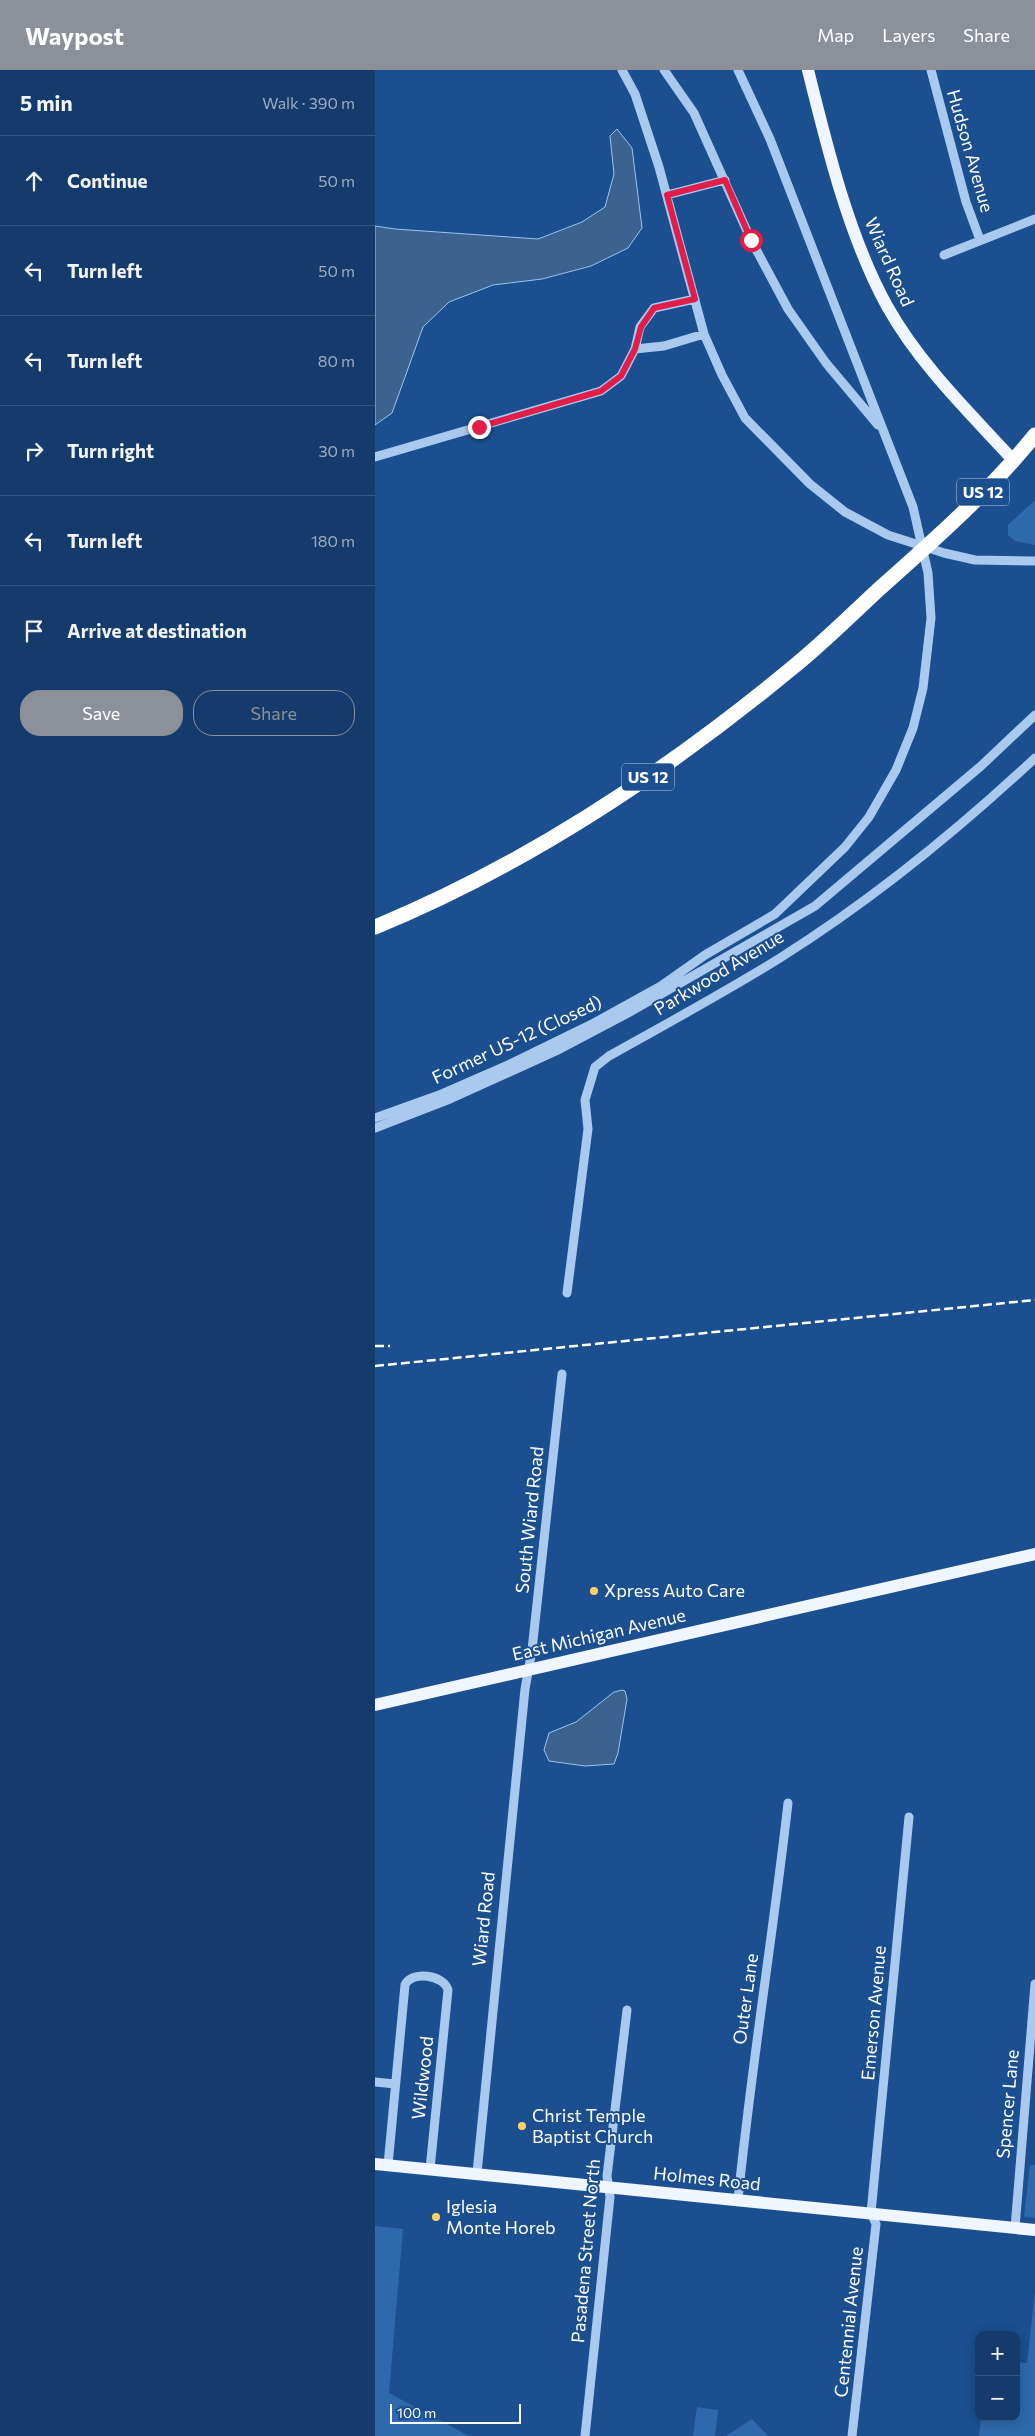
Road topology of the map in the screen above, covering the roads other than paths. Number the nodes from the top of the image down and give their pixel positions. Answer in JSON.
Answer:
{"nodes":[{"id":1,"x":622,"y":70,"type":"edge"},
{"id":2,"x":664,"y":70,"type":"edge"},
{"id":3,"x":738,"y":70,"type":"edge"},
{"id":4,"x":808,"y":70,"type":"edge"},
{"id":5,"x":931,"y":70,"type":"edge"},
{"id":6,"x":725,"y":180,"type":"junction"},
{"id":7,"x":667,"y":195,"type":"junction"},
{"id":8,"x":1035,"y":219,"type":"edge"},
{"id":9,"x":980,"y":240,"type":"junction"},
{"id":10,"x":944,"y":255,"type":"dead end"},
{"id":11,"x":695,"y":299,"type":"junction"},
{"id":12,"x":703,"y":334,"type":"junction"},
{"id":13,"x":635,"y":349,"type":"junction"},
{"id":14,"x":883,"y":431,"type":"junction"},
{"id":15,"x":1035,"y":435,"type":"edge"},
{"id":16,"x":1035,"y":449,"type":"edge"},
{"id":17,"x":375,"y":457,"type":"edge"},
{"id":18,"x":1014,"y":461,"type":"junction"},
{"id":19,"x":1035,"y":561,"type":"edge"},
{"id":20,"x":1035,"y":716,"type":"edge"},
{"id":21,"x":1035,"y":758,"type":"edge"},
{"id":22,"x":375,"y":926,"type":"edge"},
{"id":23,"x":375,"y":1118,"type":"edge"},
{"id":24,"x":375,"y":1128,"type":"edge"},
{"id":25,"x":567,"y":1293,"type":"dead end"},
{"id":26,"x":562,"y":1374,"type":"dead end"},
{"id":27,"x":1035,"y":1554,"type":"edge"},
{"id":28,"x":527,"y":1670,"type":"junction"},
{"id":29,"x":375,"y":1705,"type":"edge"},
{"id":30,"x":788,"y":1803,"type":"dead end"},
{"id":31,"x":909,"y":1817,"type":"dead end"},
{"id":32,"x":1035,"y":1984,"type":"edge"},
{"id":33,"x":627,"y":2010,"type":"dead end"},
{"id":34,"x":375,"y":2082,"type":"edge"},
{"id":35,"x":395,"y":2084,"type":"junction"},
{"id":36,"x":381,"y":2164,"type":"edge"},
{"id":37,"x":430,"y":2169,"type":"junction"},
{"id":38,"x":477,"y":2173,"type":"junction"},
{"id":39,"x":607,"y":2187,"type":"junction"},
{"id":40,"x":738,"y":2200,"type":"junction"},
{"id":41,"x":871,"y":2213,"type":"junction"},
{"id":42,"x":1015,"y":2228,"type":"junction"},
{"id":43,"x":1035,"y":2230,"type":"edge"},
{"id":44,"x":585,"y":2436,"type":"edge"},
{"id":45,"x":852,"y":2436,"type":"edge"}],
"edges":[{"from":1,"to":7,"type":"street"},
{"from":2,"to":6,"type":"street"},
{"from":3,"to":14,"type":"street","name":"Former US-12 (Closed)"},
{"from":4,"to":18,"type":"main road","name":"Wiard Road"},
{"from":5,"to":9,"type":"street","name":"Hudson Avenue"},
{"from":6,"to":7,"type":"street"},
{"from":6,"to":14,"type":"street"},
{"from":7,"to":11,"type":"street"},
{"from":8,"to":9,"type":"street"},
{"from":9,"to":10,"type":"street"},
{"from":11,"to":12,"type":"street"},
{"from":11,"to":13,"type":"street"},
{"from":12,"to":13,"type":"street"},
{"from":12,"to":19,"type":"street"},
{"from":13,"to":17,"type":"street"},
{"from":14,"to":23,"type":"street","name":"Former US-12 (Closed)"},
{"from":15,"to":18,"type":"highway","name":"US 12","number":"US 12"},
{"from":16,"to":18,"type":"highway","name":"US 12","number":"US 12"},
{"from":18,"to":22,"type":"highway","name":"US 12","number":"US 12"},
{"from":20,"to":24,"type":"street"},
{"from":21,"to":25,"type":"street","name":"Parkwood Avenue"},
{"from":26,"to":28,"type":"street","name":"South Wiard Road"},
{"from":27,"to":28,"type":"main road","name":"East Michigan Avenue"},
{"from":28,"to":29,"type":"main road","name":"East Michigan Avenue"},
{"from":28,"to":38,"type":"street","name":"Wiard Road"},
{"from":30,"to":40,"type":"street","name":"Outer Lane"},
{"from":31,"to":41,"type":"street","name":"Emerson Avenue"},
{"from":32,"to":42,"type":"street","name":"Spencer Lane"},
{"from":33,"to":39,"type":"street","name":"Pasadena Street North"},
{"from":34,"to":35,"type":"street"},
{"from":35,"to":36,"type":"street"},
{"from":35,"to":37,"type":"street","name":"Wildwood"},
{"from":36,"to":37,"type":"main road","name":"Holmes Road"},
{"from":37,"to":38,"type":"main road","name":"Holmes Road"},
{"from":38,"to":39,"type":"main road","name":"Holmes Road"},
{"from":39,"to":40,"type":"main road","name":"Holmes Road"},
{"from":39,"to":44,"type":"street","name":"Pasadena Street North"},
{"from":40,"to":41,"type":"main road","name":"Holmes Road"},
{"from":41,"to":42,"type":"main road","name":"Holmes Road"},
{"from":41,"to":45,"type":"street","name":"Centennial Avenue"},
{"from":42,"to":43,"type":"main road","name":"Holmes Road"}]}
